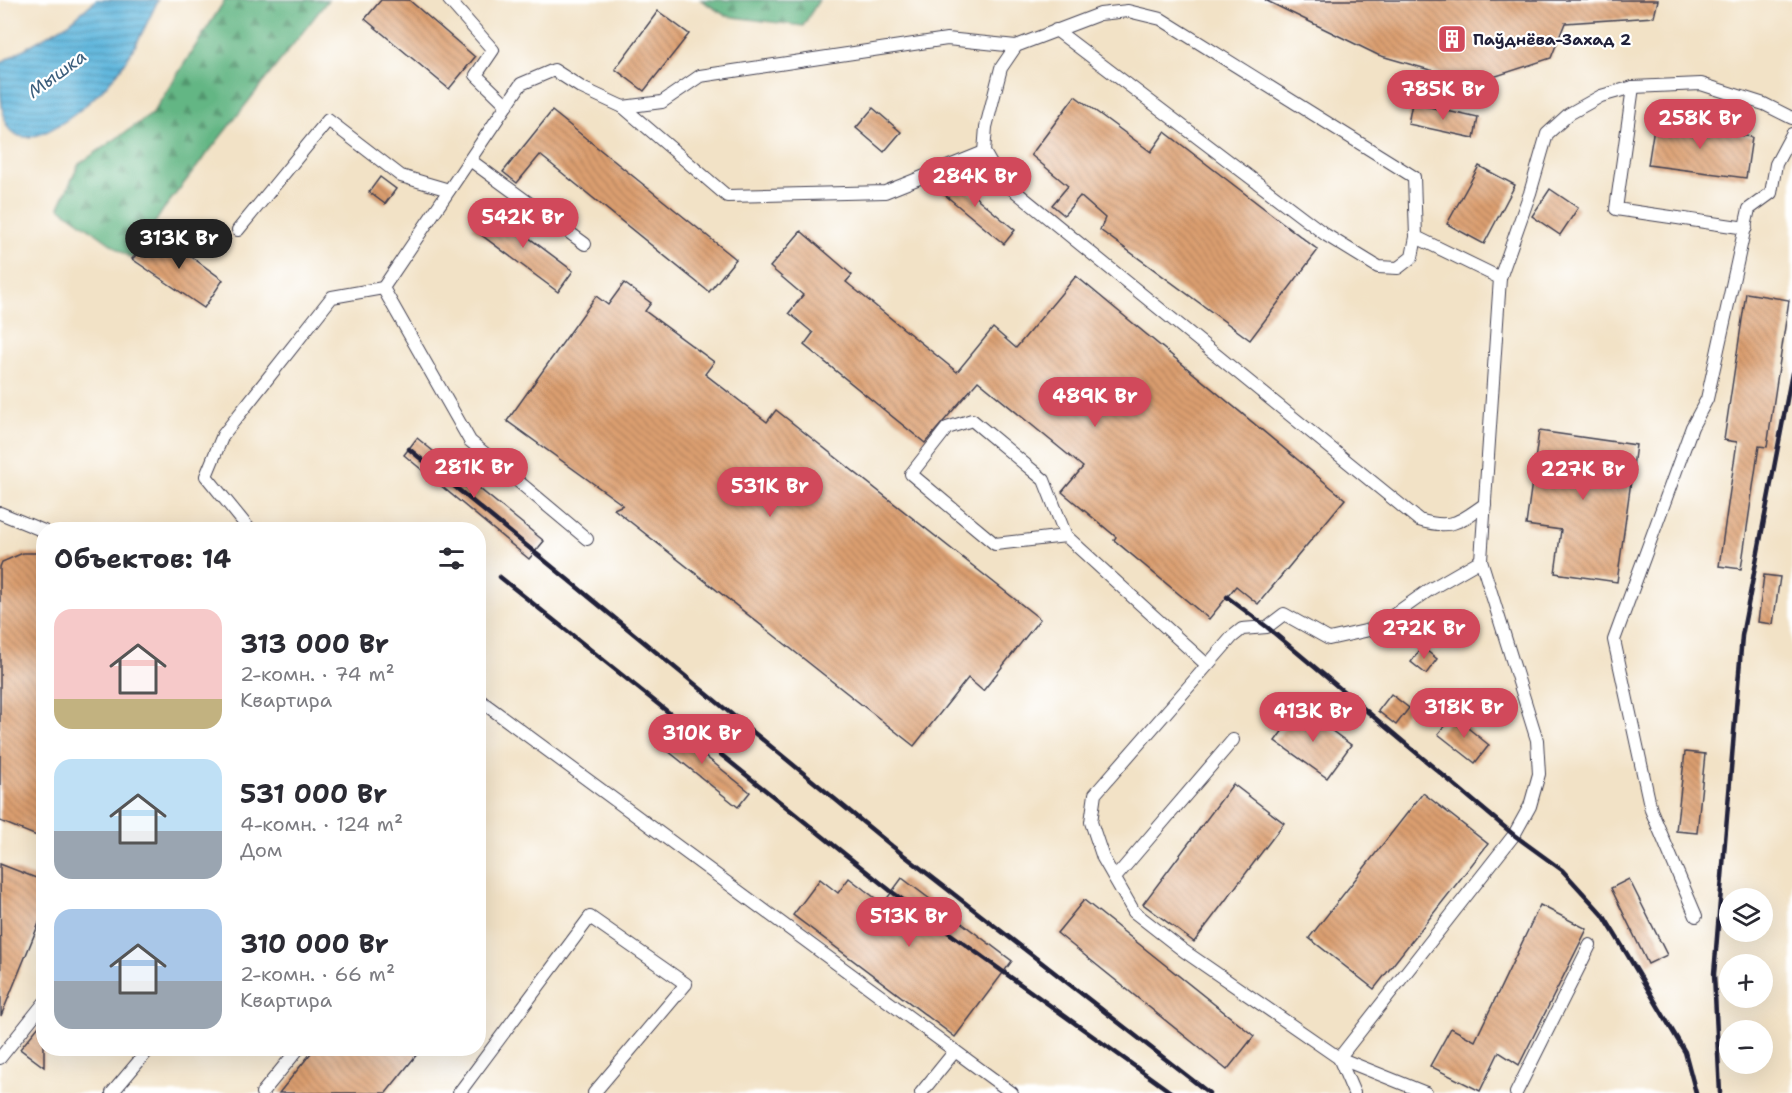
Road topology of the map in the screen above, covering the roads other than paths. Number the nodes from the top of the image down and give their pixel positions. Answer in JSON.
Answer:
{"nodes":[{"id":1,"x":449,"y":0,"type":"edge"},
{"id":2,"x":1056,"y":30,"type":"junction"},
{"id":3,"x":1016,"y":46,"type":"junction"},
{"id":4,"x":1633,"y":87,"type":"junction"},
{"id":5,"x":507,"y":105,"type":"junction"},
{"id":6,"x":623,"y":107,"type":"junction"},
{"id":7,"x":1792,"y":118,"type":"edge"},
{"id":8,"x":1792,"y":134,"type":"edge"},
{"id":9,"x":984,"y":152,"type":"junction"},
{"id":10,"x":470,"y":160,"type":"junction"},
{"id":11,"x":449,"y":190,"type":"junction"},
{"id":12,"x":1746,"y":228,"type":"junction"},
{"id":13,"x":238,"y":230,"type":"dead end"},
{"id":14,"x":1416,"y":237,"type":"junction"},
{"id":15,"x":585,"y":244,"type":"dead end"},
{"id":16,"x":1500,"y":278,"type":"junction"},
{"id":17,"x":383,"y":288,"type":"junction"},
{"id":18,"x":1485,"y":504,"type":"junction"},
{"id":19,"x":0,"y":513,"type":"edge"},
{"id":20,"x":243,"y":522,"type":"edge"},
{"id":21,"x":36,"y":528,"type":"edge"},
{"id":22,"x":1066,"y":536,"type":"junction"},
{"id":23,"x":587,"y":540,"type":"dead end"},
{"id":24,"x":1481,"y":560,"type":"junction"},
{"id":25,"x":1208,"y":665,"type":"junction"},
{"id":26,"x":486,"y":705,"type":"edge"},
{"id":27,"x":1233,"y":740,"type":"dead end"},
{"id":28,"x":1115,"y":878,"type":"junction"},
{"id":29,"x":1696,"y":916,"type":"dead end"},
{"id":30,"x":1590,"y":945,"type":"dead end"},
{"id":31,"x":36,"y":1013,"type":"edge"},
{"id":32,"x":955,"y":1051,"type":"junction"},
{"id":33,"x":144,"y":1056,"type":"edge"},
{"id":34,"x":292,"y":1056,"type":"edge"},
{"id":35,"x":0,"y":1058,"type":"edge"},
{"id":36,"x":1339,"y":1058,"type":"junction"},
{"id":37,"x":115,"y":1092,"type":"edge"},
{"id":38,"x":262,"y":1093,"type":"edge"},
{"id":39,"x":459,"y":1093,"type":"edge"},
{"id":40,"x":594,"y":1093,"type":"edge"},
{"id":41,"x":921,"y":1093,"type":"edge"},
{"id":42,"x":1012,"y":1093,"type":"edge"},
{"id":43,"x":1354,"y":1093,"type":"edge"},
{"id":44,"x":1426,"y":1093,"type":"edge"},
{"id":45,"x":1516,"y":1093,"type":"edge"}],
"edges":[{"from":1,"to":5,"type":"lane"},
{"from":2,"to":3,"type":"lane"},
{"from":2,"to":14,"type":"lane"},
{"from":2,"to":14,"type":"lane"},
{"from":3,"to":6,"type":"lane"},
{"from":3,"to":9,"type":"lane"},
{"from":4,"to":7,"type":"lane"},
{"from":4,"to":12,"type":"lane"},
{"from":4,"to":16,"type":"lane"},
{"from":5,"to":6,"type":"lane"},
{"from":5,"to":10,"type":"lane"},
{"from":6,"to":9,"type":"lane"},
{"from":8,"to":12,"type":"lane"},
{"from":9,"to":18,"type":"lane"},
{"from":10,"to":11,"type":"lane"},
{"from":10,"to":15,"type":"lane"},
{"from":11,"to":13,"type":"lane"},
{"from":11,"to":17,"type":"lane"},
{"from":12,"to":29,"type":"lane"},
{"from":14,"to":16,"type":"lane"},
{"from":16,"to":18,"type":"lane"},
{"from":17,"to":20,"type":"lane"},
{"from":17,"to":23,"type":"lane"},
{"from":18,"to":24,"type":"lane"},
{"from":19,"to":21,"type":"lane"},
{"from":22,"to":22,"type":"lane"},
{"from":22,"to":25,"type":"lane"},
{"from":24,"to":25,"type":"lane"},
{"from":24,"to":36,"type":"lane"},
{"from":25,"to":28,"type":"lane"},
{"from":26,"to":32,"type":"lane"},
{"from":27,"to":28,"type":"lane"},
{"from":28,"to":36,"type":"lane"},
{"from":30,"to":45,"type":"lane"},
{"from":31,"to":35,"type":"lane"},
{"from":32,"to":41,"type":"lane"},
{"from":32,"to":42,"type":"lane"},
{"from":33,"to":37,"type":"lane"},
{"from":34,"to":38,"type":"lane"},
{"from":36,"to":43,"type":"lane"},
{"from":36,"to":44,"type":"lane"},
{"from":39,"to":40,"type":"lane"}]}
